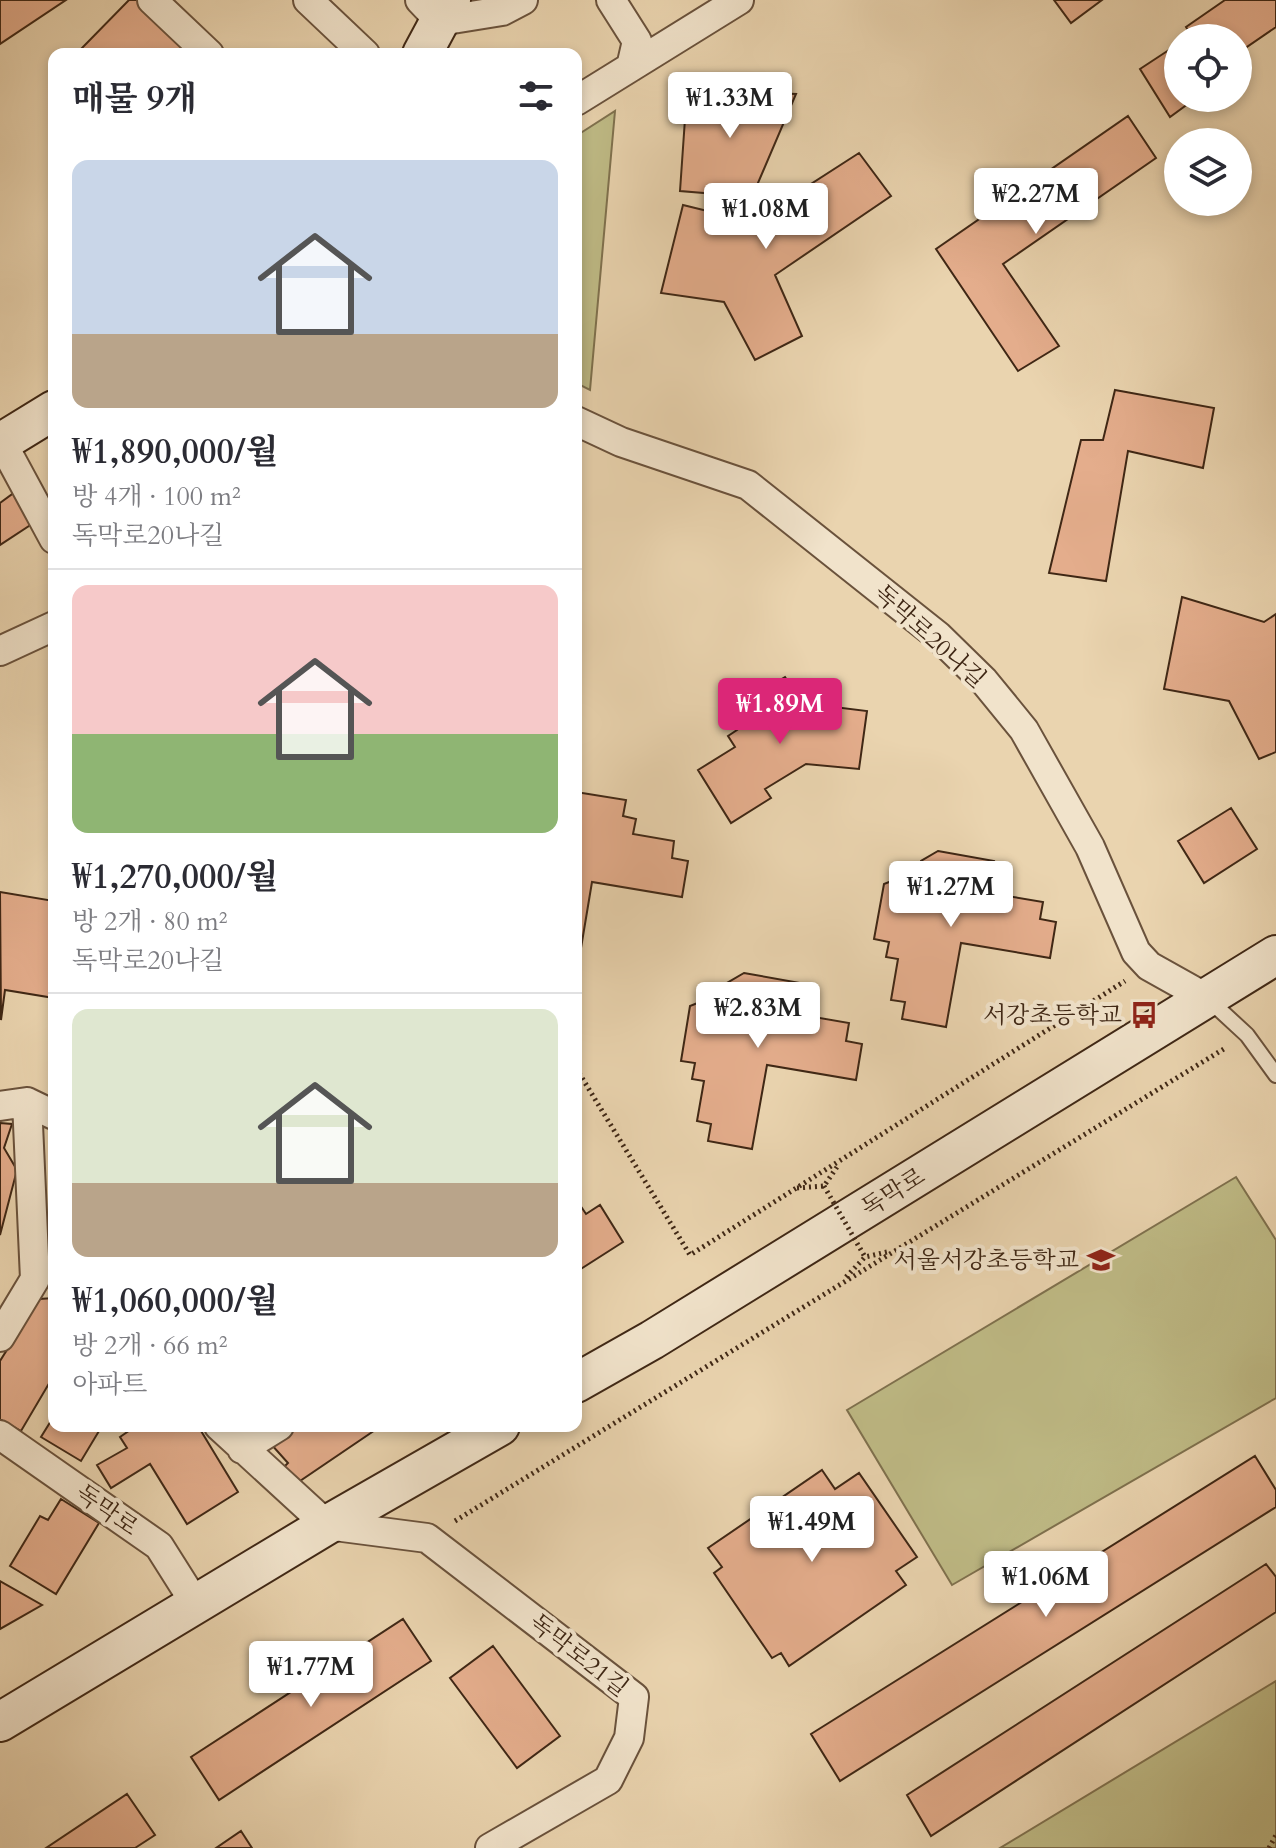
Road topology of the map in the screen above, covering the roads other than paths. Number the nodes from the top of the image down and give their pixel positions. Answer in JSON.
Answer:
{"nodes":[{"id":1,"x":152,"y":0,"type":"edge"},
{"id":2,"x":308,"y":0,"type":"edge"},
{"id":3,"x":523,"y":0,"type":"edge"},
{"id":4,"x":611,"y":0,"type":"edge"},
{"id":5,"x":739,"y":0,"type":"edge"},
{"id":6,"x":437,"y":7,"type":"edge"},
{"id":7,"x":203,"y":48,"type":"edge"},
{"id":8,"x":359,"y":48,"type":"edge"},
{"id":9,"x":424,"y":48,"type":"edge"},
{"id":10,"x":631,"y":67,"type":"junction"},
{"id":11,"x":582,"y":97,"type":"edge"},
{"id":12,"x":48,"y":414,"type":"edge"},
{"id":13,"x":582,"y":424,"type":"edge"},
{"id":14,"x":1,"y":441,"type":"edge"},
{"id":15,"x":48,"y":528,"type":"edge"},
{"id":16,"x":48,"y":629,"type":"edge"},
{"id":17,"x":0,"y":651,"type":"edge"},
{"id":18,"x":1276,"y":955,"type":"edge"},
{"id":19,"x":1208,"y":999,"type":"junction"},
{"id":20,"x":1276,"y":1075,"type":"edge"},
{"id":21,"x":13,"y":1104,"type":"edge"},
{"id":22,"x":48,"y":1113,"type":"edge"},
{"id":23,"x":48,"y":1278,"type":"edge"},
{"id":24,"x":3,"y":1328,"type":"edge"},
{"id":25,"x":582,"y":1380,"type":"edge"},
{"id":26,"x":225,"y":1432,"type":"edge"},
{"id":27,"x":269,"y":1432,"type":"edge"},
{"id":28,"x":490,"y":1432,"type":"edge"},
{"id":29,"x":0,"y":1435,"type":"edge"},
{"id":30,"x":242,"y":1449,"type":"junction"},
{"id":31,"x":327,"y":1525,"type":"junction"},
{"id":32,"x":195,"y":1603,"type":"junction"},
{"id":33,"x":0,"y":1722,"type":"edge"},
{"id":34,"x":490,"y":1848,"type":"edge"}],
"edges":[{"from":1,"to":7,"type":"street"},
{"from":2,"to":8,"type":"street"},
{"from":3,"to":6,"type":"street"},
{"from":4,"to":10,"type":"street"},
{"from":5,"to":10,"type":"street"},
{"from":6,"to":9,"type":"main road"},
{"from":10,"to":11,"type":"street"},
{"from":12,"to":14,"type":"main road"},
{"from":13,"to":19,"type":"street","name":"독막로20나길"},
{"from":14,"to":15,"type":"street"},
{"from":16,"to":17,"type":"street"},
{"from":18,"to":19,"type":"main road","name":"독막로"},
{"from":19,"to":20,"type":"lane"},
{"from":19,"to":25,"type":"main road","name":"독막로"},
{"from":21,"to":22,"type":"street"},
{"from":21,"to":23,"type":"street"},
{"from":23,"to":24,"type":"street"},
{"from":26,"to":30,"type":"street"},
{"from":27,"to":30,"type":"street"},
{"from":28,"to":31,"type":"main road"},
{"from":29,"to":32,"type":"street","name":"독막로"},
{"from":30,"to":31,"type":"street"},
{"from":31,"to":32,"type":"main road"},
{"from":31,"to":34,"type":"street","name":"독막로21길"},
{"from":32,"to":33,"type":"main road"}]}
